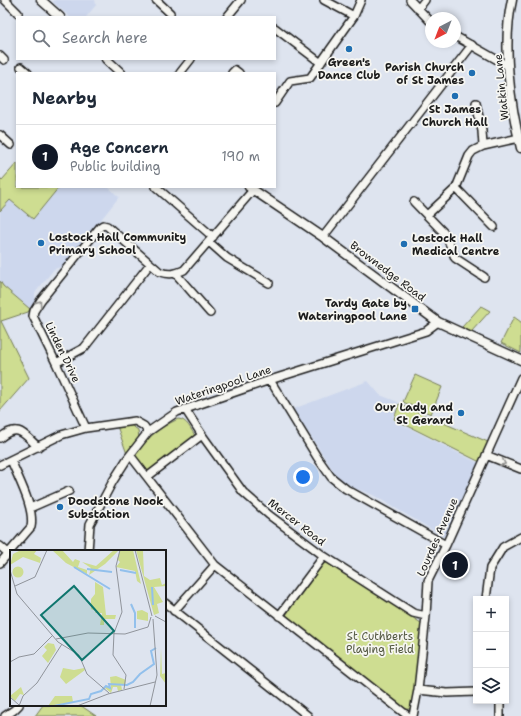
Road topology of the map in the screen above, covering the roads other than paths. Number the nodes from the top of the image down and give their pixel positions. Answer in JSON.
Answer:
{"nodes":[{"id":1,"x":5,"y":0,"type":"edge"},
{"id":2,"x":41,"y":0,"type":"edge"},
{"id":3,"x":156,"y":0,"type":"edge"},
{"id":4,"x":241,"y":0,"type":"edge"},
{"id":5,"x":324,"y":0,"type":"edge"},
{"id":6,"x":361,"y":0,"type":"edge"},
{"id":7,"x":410,"y":0,"type":"edge"},
{"id":8,"x":425,"y":0,"type":"edge"},
{"id":9,"x":512,"y":0,"type":"edge"},
{"id":10,"x":418,"y":8,"type":"junction"},
{"id":11,"x":18,"y":13,"type":"dead end"},
{"id":12,"x":170,"y":13,"type":"dead end"},
{"id":13,"x":59,"y":16,"type":"edge"},
{"id":14,"x":228,"y":16,"type":"edge"},
{"id":15,"x":354,"y":16,"type":"junction"},
{"id":16,"x":425,"y":16,"type":"edge"},
{"id":17,"x":276,"y":29,"type":"edge"},
{"id":18,"x":461,"y":39,"type":"edge"},
{"id":19,"x":472,"y":45,"type":"junction"},
{"id":20,"x":107,"y":60,"type":"edge"},
{"id":21,"x":190,"y":60,"type":"edge"},
{"id":22,"x":321,"y":63,"type":"junction"},
{"id":23,"x":21,"y":66,"type":"dead end"},
{"id":24,"x":508,"y":66,"type":"junction"},
{"id":25,"x":27,"y":72,"type":"edge"},
{"id":26,"x":120,"y":72,"type":"edge"},
{"id":27,"x":181,"y":72,"type":"edge"},
{"id":28,"x":276,"y":102,"type":"edge"},
{"id":29,"x":476,"y":103,"type":"dead end"},
{"id":30,"x":0,"y":135,"type":"edge"},
{"id":31,"x":11,"y":145,"type":"dead end"},
{"id":32,"x":520,"y":145,"type":"edge"},
{"id":33,"x":483,"y":146,"type":"junction"},
{"id":34,"x":157,"y":188,"type":"edge"},
{"id":35,"x":456,"y":188,"type":"junction"},
{"id":36,"x":251,"y":189,"type":"edge"},
{"id":37,"x":414,"y":202,"type":"dead end"},
{"id":38,"x":427,"y":215,"type":"junction"},
{"id":39,"x":494,"y":227,"type":"dead end"},
{"id":40,"x":323,"y":237,"type":"junction"},
{"id":41,"x":211,"y":239,"type":"junction"},
{"id":42,"x":150,"y":264,"type":"junction"},
{"id":43,"x":176,"y":274,"type":"junction"},
{"id":44,"x":484,"y":277,"type":"dead end"},
{"id":45,"x":269,"y":283,"type":"dead end"},
{"id":46,"x":210,"y":313,"type":"dead end"},
{"id":47,"x":438,"y":322,"type":"junction"},
{"id":48,"x":521,"y":360,"type":"edge"},
{"id":49,"x":56,"y":363,"type":"junction"},
{"id":50,"x":521,"y":378,"type":"edge"},
{"id":51,"x":270,"y":380,"type":"junction"},
{"id":52,"x":185,"y":409,"type":"junction"},
{"id":53,"x":86,"y":428,"type":"junction"},
{"id":54,"x":148,"y":432,"type":"junction"},
{"id":55,"x":202,"y":435,"type":"junction"},
{"id":56,"x":0,"y":438,"type":"edge"},
{"id":57,"x":38,"y":447,"type":"junction"},
{"id":58,"x":130,"y":455,"type":"junction"},
{"id":59,"x":486,"y":455,"type":"junction"},
{"id":60,"x":11,"y":460,"type":"junction"},
{"id":61,"x":0,"y":465,"type":"edge"},
{"id":62,"x":521,"y":469,"type":"edge"},
{"id":63,"x":147,"y":477,"type":"junction"},
{"id":64,"x":69,"y":491,"type":"dead end"},
{"id":65,"x":30,"y":508,"type":"junction"},
{"id":66,"x":521,"y":537,"type":"edge"},
{"id":67,"x":446,"y":545,"type":"junction"},
{"id":68,"x":0,"y":546,"type":"edge"},
{"id":69,"x":11,"y":550,"type":"edge"},
{"id":70,"x":88,"y":550,"type":"edge"},
{"id":71,"x":10,"y":551,"type":"edge"},
{"id":72,"x":8,"y":553,"type":"junction"},
{"id":73,"x":324,"y":556,"type":"junction"},
{"id":74,"x":0,"y":563,"type":"edge"},
{"id":75,"x":215,"y":565,"type":"junction"},
{"id":76,"x":486,"y":596,"type":"edge"},
{"id":77,"x":166,"y":604,"type":"edge"},
{"id":78,"x":174,"y":611,"type":"junction"},
{"id":79,"x":279,"y":616,"type":"junction"},
{"id":80,"x":426,"y":616,"type":"junction"},
{"id":81,"x":418,"y":690,"type":"junction"},
{"id":82,"x":473,"y":692,"type":"edge"},
{"id":83,"x":500,"y":704,"type":"edge"},
{"id":84,"x":19,"y":706,"type":"edge"},
{"id":85,"x":6,"y":716,"type":"edge"},
{"id":86,"x":308,"y":716,"type":"edge"},
{"id":87,"x":408,"y":716,"type":"edge"},
{"id":88,"x":413,"y":716,"type":"edge"},
{"id":89,"x":500,"y":716,"type":"edge"}],
"edges":[{"from":1,"to":11,"type":"street"},
{"from":2,"to":13,"type":"main road"},
{"from":3,"to":12,"type":"street"},
{"from":4,"to":14,"type":"street"},
{"from":5,"to":15,"type":"street"},
{"from":6,"to":15,"type":"street"},
{"from":7,"to":10,"type":"street"},
{"from":8,"to":10,"type":"street"},
{"from":9,"to":24,"type":"main road","name":"Watkin Lane"},
{"from":10,"to":16,"type":"street"},
{"from":15,"to":22,"type":"street"},
{"from":17,"to":22,"type":"street"},
{"from":18,"to":19,"type":"street"},
{"from":19,"to":24,"type":"street"},
{"from":19,"to":40,"type":"street"},
{"from":20,"to":26,"type":"main road"},
{"from":21,"to":27,"type":"street"},
{"from":22,"to":28,"type":"street"},
{"from":23,"to":25,"type":"street"},
{"from":24,"to":32,"type":"main road","name":"Watkin Lane"},
{"from":29,"to":33,"type":"street"},
{"from":30,"to":31,"type":"street"},
{"from":32,"to":33,"type":"street"},
{"from":33,"to":35,"type":"street"},
{"from":34,"to":41,"type":"street"},
{"from":35,"to":38,"type":"street"},
{"from":35,"to":39,"type":"street"},
{"from":36,"to":40,"type":"main road","name":"Brownedge Road"},
{"from":36,"to":41,"type":"street"},
{"from":37,"to":38,"type":"street"},
{"from":38,"to":44,"type":"street"},
{"from":40,"to":47,"type":"main road","name":"Brownedge Road"},
{"from":41,"to":43,"type":"street"},
{"from":41,"to":45,"type":"street"},
{"from":42,"to":43,"type":"street","name":"Linden Drive"},
{"from":42,"to":49,"type":"street"},
{"from":49,"to":42,"type":"street","name":"Linden Drive","one_way":true},
{"from":43,"to":46,"type":"street"},
{"from":47,"to":48,"type":"main road","name":"Brownedge Road"},
{"from":47,"to":51,"type":"street","name":"Wateringpool Lane"},
{"from":49,"to":53,"type":"street","name":"Linden Drive"},
{"from":50,"to":59,"type":"street","name":"Lourdes Avenue"},
{"from":51,"to":52,"type":"street","name":"Wateringpool Lane"},
{"from":51,"to":67,"type":"street"},
{"from":52,"to":54,"type":"street","name":"Wateringpool Lane"},
{"from":52,"to":55,"type":"street","name":"Mercer Road"},
{"from":53,"to":54,"type":"street"},
{"from":53,"to":57,"type":"street"},
{"from":54,"to":58,"type":"street","name":"Wateringpool Lane"},
{"from":55,"to":63,"type":"street"},
{"from":55,"to":73,"type":"street","name":"Mercer Road"},
{"from":56,"to":57,"type":"street"},
{"from":57,"to":60,"type":"street"},
{"from":58,"to":63,"type":"street"},
{"from":58,"to":70,"type":"street","name":"Wateringpool Lane"},
{"from":59,"to":62,"type":"street","one_way":true},
{"from":59,"to":67,"type":"street","name":"Lourdes Avenue"},
{"from":60,"to":61,"type":"street"},
{"from":60,"to":65,"type":"street"},
{"from":63,"to":75,"type":"street"},
{"from":64,"to":65,"type":"street"},
{"from":65,"to":69,"type":"street"},
{"from":66,"to":76,"type":"street"},
{"from":67,"to":80,"type":"street","name":"Lourdes Avenue"},
{"from":68,"to":72,"type":"street"},
{"from":71,"to":72,"type":"street"},
{"from":72,"to":74,"type":"street"},
{"from":73,"to":79,"type":"street"},
{"from":73,"to":80,"type":"street","name":"Mercer Road"},
{"from":75,"to":78,"type":"street"},
{"from":75,"to":79,"type":"street"},
{"from":77,"to":78,"type":"street"},
{"from":78,"to":86,"type":"street"},
{"from":79,"to":87,"type":"street"},
{"from":80,"to":81,"type":"street","name":"Lourdes Avenue"},
{"from":81,"to":82,"type":"street"},
{"from":81,"to":88,"type":"street","name":"Lourdes Avenue"},
{"from":83,"to":89,"type":"street"},
{"from":84,"to":85,"type":"street"}]}
